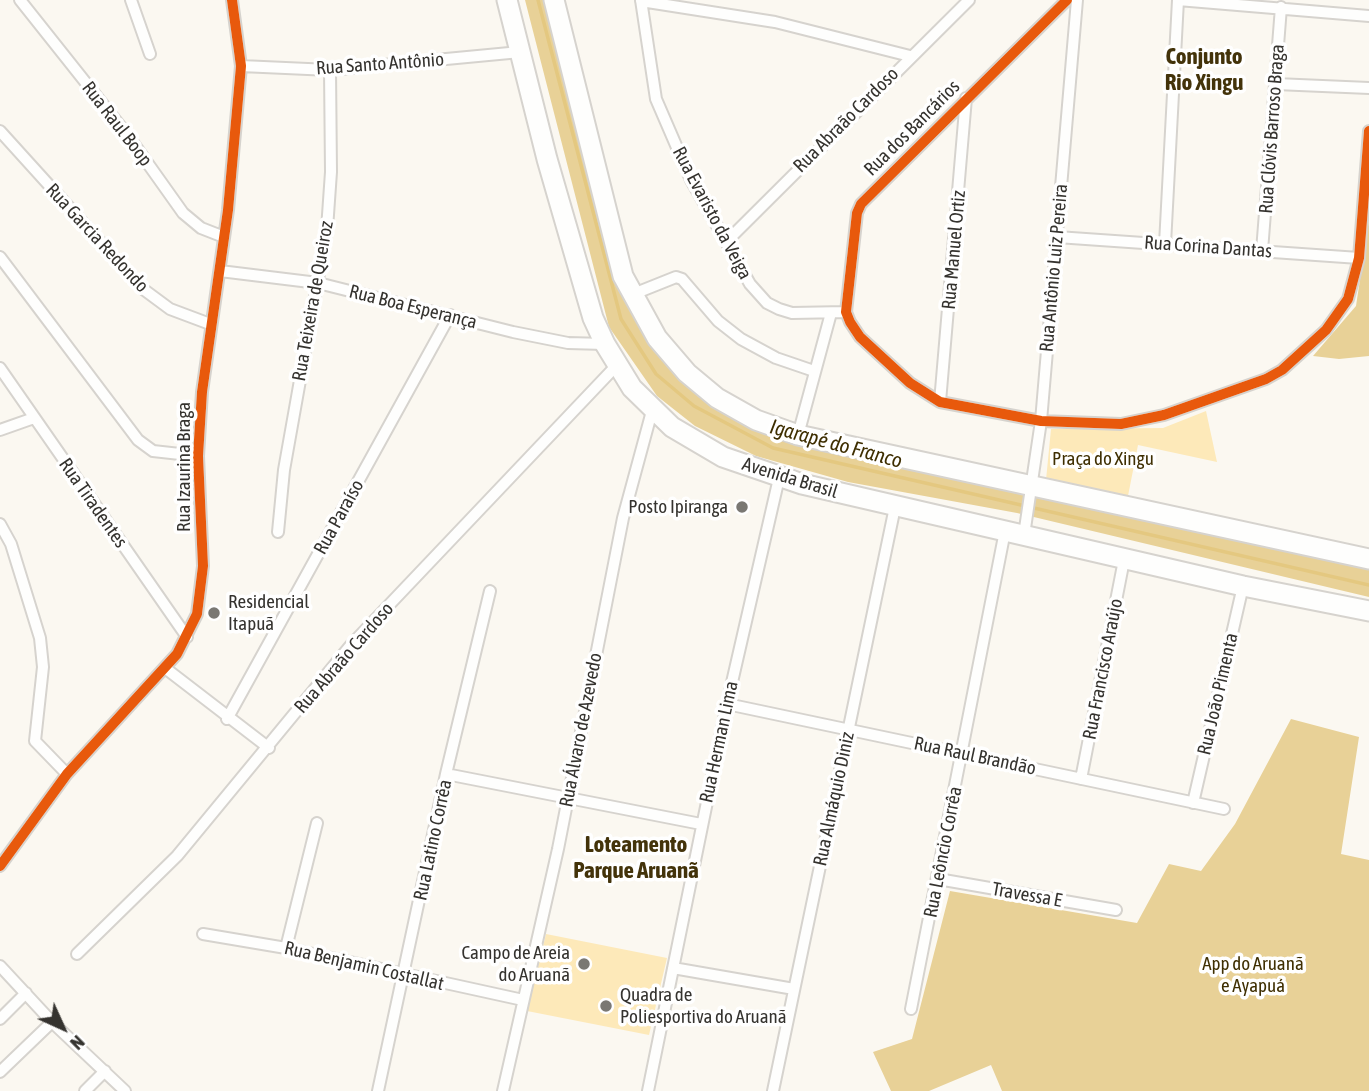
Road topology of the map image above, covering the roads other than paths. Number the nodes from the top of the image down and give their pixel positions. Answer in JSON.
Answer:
{"nodes":[{"id":1,"x":20,"y":0,"type":"edge"},
{"id":2,"x":131,"y":0,"type":"edge"},
{"id":3,"x":232,"y":0,"type":"edge"},
{"id":4,"x":507,"y":0,"type":"edge"},
{"id":5,"x":554,"y":0,"type":"edge"},
{"id":6,"x":969,"y":0,"type":"edge"},
{"id":7,"x":1067,"y":0,"type":"edge"},
{"id":8,"x":1077,"y":0,"type":"edge"},
{"id":9,"x":1178,"y":0,"type":"edge"},
{"id":10,"x":641,"y":1,"type":"edge"},
{"id":11,"x":1295,"y":4,"type":"edge"},
{"id":12,"x":1281,"y":7,"type":"junction"},
{"id":13,"x":1369,"y":16,"type":"edge"},
{"id":14,"x":520,"y":52,"type":"junction"},
{"id":15,"x":150,"y":54,"type":"dead end"},
{"id":16,"x":910,"y":56,"type":"junction"},
{"id":17,"x":240,"y":66,"type":"junction"},
{"id":18,"x":330,"y":70,"type":"junction"},
{"id":19,"x":1276,"y":84,"type":"junction"},
{"id":20,"x":1369,"y":88,"type":"edge"},
{"id":21,"x":966,"y":98,"type":"junction"},
{"id":22,"x":0,"y":131,"type":"edge"},
{"id":23,"x":1369,"y":131,"type":"edge"},
{"id":24,"x":224,"y":237,"type":"junction"},
{"id":25,"x":1057,"y":237,"type":"junction"},
{"id":26,"x":726,"y":242,"type":"junction"},
{"id":27,"x":1164,"y":244,"type":"junction"},
{"id":28,"x":1262,"y":251,"type":"junction"},
{"id":29,"x":0,"y":257,"type":"edge"},
{"id":30,"x":1359,"y":258,"type":"junction"},
{"id":31,"x":220,"y":271,"type":"junction"},
{"id":32,"x":318,"y":284,"type":"junction"},
{"id":33,"x":631,"y":295,"type":"junction"},
{"id":34,"x":846,"y":312,"type":"junction"},
{"id":35,"x":831,"y":313,"type":"junction"},
{"id":36,"x":450,"y":315,"type":"junction"},
{"id":37,"x":210,"y":324,"type":"junction"},
{"id":38,"x":605,"y":344,"type":"junction"},
{"id":39,"x":617,"y":365,"type":"junction"},
{"id":40,"x":0,"y":368,"type":"edge"},
{"id":41,"x":814,"y":371,"type":"junction"},
{"id":42,"x":940,"y":402,"type":"junction"},
{"id":43,"x":652,"y":411,"type":"junction"},
{"id":44,"x":34,"y":418,"type":"junction"},
{"id":45,"x":1041,"y":421,"type":"junction"},
{"id":46,"x":0,"y":430,"type":"edge"},
{"id":47,"x":798,"y":435,"type":"junction"},
{"id":48,"x":198,"y":456,"type":"junction"},
{"id":49,"x":779,"y":478,"type":"junction"},
{"id":50,"x":1032,"y":490,"type":"junction"},
{"id":51,"x":895,"y":507,"type":"junction"},
{"id":52,"x":0,"y":524,"type":"edge"},
{"id":53,"x":1018,"y":530,"type":"junction"},
{"id":54,"x":278,"y":532,"type":"dead end"},
{"id":55,"x":1369,"y":559,"type":"edge"},
{"id":56,"x":1124,"y":560,"type":"junction"},
{"id":57,"x":1242,"y":586,"type":"junction"},
{"id":58,"x":490,"y":591,"type":"dead end"},
{"id":59,"x":1369,"y":611,"type":"edge"},
{"id":60,"x":187,"y":637,"type":"junction"},
{"id":61,"x":165,"y":668,"type":"junction"},
{"id":62,"x":727,"y":704,"type":"junction"},
{"id":63,"x":227,"y":719,"type":"junction"},
{"id":64,"x":848,"y":729,"type":"junction"},
{"id":65,"x":269,"y":748,"type":"junction"},
{"id":66,"x":962,"y":753,"type":"junction"},
{"id":67,"x":67,"y":774,"type":"junction"},
{"id":68,"x":446,"y":774,"type":"junction"},
{"id":69,"x":1081,"y":779,"type":"junction"},
{"id":70,"x":567,"y":799,"type":"junction"},
{"id":71,"x":1193,"y":803,"type":"junction"},
{"id":72,"x":1224,"y":809,"type":"dead end"},
{"id":73,"x":317,"y":822,"type":"dead end"},
{"id":74,"x":701,"y":824,"type":"junction"},
{"id":75,"x":0,"y":866,"type":"edge"},
{"id":76,"x":938,"y":879,"type":"junction"},
{"id":77,"x":1116,"y":910,"type":"dead end"},
{"id":78,"x":203,"y":934,"type":"dead end"},
{"id":79,"x":286,"y":947,"type":"junction"},
{"id":80,"x":77,"y":954,"type":"dead end"},
{"id":81,"x":0,"y":966,"type":"edge"},
{"id":82,"x":673,"y":968,"type":"junction"},
{"id":83,"x":405,"y":976,"type":"junction"},
{"id":84,"x":794,"y":989,"type":"junction"},
{"id":85,"x":26,"y":993,"type":"junction"},
{"id":86,"x":523,"y":1000,"type":"junction"},
{"id":87,"x":911,"y":1009,"type":"dead end"},
{"id":88,"x":0,"y":1019,"type":"edge"},
{"id":89,"x":52,"y":1022,"type":"junction"},
{"id":90,"x":105,"y":1071,"type":"junction"},
{"id":91,"x":0,"y":1072,"type":"edge"},
{"id":92,"x":85,"y":1091,"type":"edge"},
{"id":93,"x":125,"y":1091,"type":"edge"},
{"id":94,"x":378,"y":1091,"type":"edge"},
{"id":95,"x":503,"y":1091,"type":"edge"},
{"id":96,"x":648,"y":1091,"type":"edge"},
{"id":97,"x":773,"y":1091,"type":"edge"}],
"edges":[{"from":1,"to":24,"type":"street","name":"Rua Raul Boop"},
{"from":2,"to":15,"type":"street"},
{"from":3,"to":17,"type":"street","name":"Rua Izaurina Braga"},
{"from":4,"to":14,"type":"highway","name":"Avenida Brasil"},
{"from":5,"to":33,"type":"highway"},
{"from":6,"to":16,"type":"street","name":"Rua Abraão Cardoso"},
{"from":7,"to":21,"type":"street","name":"Rua dos Bancários"},
{"from":8,"to":25,"type":"street","name":"Rua Antônio Luiz Pereira"},
{"from":9,"to":12,"type":"street"},
{"from":9,"to":27,"type":"street"},
{"from":10,"to":16,"type":"street"},
{"from":10,"to":26,"type":"street","name":"Rua Evaristo da Veiga"},
{"from":11,"to":12,"type":"street"},
{"from":11,"to":13,"type":"street"},
{"from":12,"to":19,"type":"street","name":"Rua Clóvis Barroso Braga"},
{"from":14,"to":18,"type":"street","name":"Rua Santo Antônio"},
{"from":14,"to":38,"type":"highway","name":"Avenida Brasil"},
{"from":16,"to":26,"type":"street","name":"Rua Abraão Cardoso"},
{"from":17,"to":18,"type":"street","name":"Rua Santo Antônio"},
{"from":17,"to":24,"type":"street","name":"Rua Izaurina Braga"},
{"from":18,"to":32,"type":"street","name":"Rua Teixeira de Queiroz"},
{"from":19,"to":20,"type":"street"},
{"from":19,"to":28,"type":"street","name":"Rua Clóvis Barroso Braga"},
{"from":21,"to":34,"type":"street","name":"Rua dos Bancários"},
{"from":21,"to":42,"type":"street","name":"Rua Manuel Ortiz"},
{"from":22,"to":37,"type":"street","name":"Rua Garcia Redondo"},
{"from":23,"to":30,"type":"street"},
{"from":24,"to":31,"type":"street","name":"Rua Izaurina Braga"},
{"from":25,"to":27,"type":"street","name":"Rua Corina Dantas"},
{"from":25,"to":45,"type":"street","name":"Rua Antônio Luiz Pereira"},
{"from":26,"to":35,"type":"street","name":"Rua Evaristo da Veiga"},
{"from":27,"to":28,"type":"street","name":"Rua Corina Dantas"},
{"from":28,"to":30,"type":"street","name":"Rua Corina Dantas"},
{"from":29,"to":48,"type":"street"},
{"from":30,"to":45,"type":"street"},
{"from":31,"to":32,"type":"street","name":"Rua Boa Esperança"},
{"from":31,"to":37,"type":"street","name":"Rua Izaurina Braga"},
{"from":32,"to":36,"type":"street","name":"Rua Boa Esperança"},
{"from":32,"to":54,"type":"street","name":"Rua Teixeira de Queiroz"},
{"from":33,"to":41,"type":"street"},
{"from":33,"to":47,"type":"highway"},
{"from":34,"to":35,"type":"street","name":"Rua Evaristo da Veiga"},
{"from":34,"to":42,"type":"street"},
{"from":35,"to":41,"type":"street"},
{"from":36,"to":38,"type":"street","name":"Rua Boa Esperança"},
{"from":36,"to":63,"type":"street","name":"Rua Paraíso"},
{"from":37,"to":48,"type":"street","name":"Rua Izaurina Braga"},
{"from":38,"to":39,"type":"highway","name":"Avenida Brasil"},
{"from":39,"to":43,"type":"highway","name":"Avenida Brasil"},
{"from":39,"to":65,"type":"street","name":"Rua Abraão Cardoso"},
{"from":40,"to":44,"type":"street","name":"Rua Tiradentes"},
{"from":41,"to":47,"type":"street"},
{"from":42,"to":45,"type":"street"},
{"from":43,"to":49,"type":"highway","name":"Avenida Brasil"},
{"from":43,"to":70,"type":"street","name":"Rua Álvaro de Azevedo"},
{"from":44,"to":46,"type":"street"},
{"from":44,"to":60,"type":"street","name":"Rua Tiradentes"},
{"from":45,"to":50,"type":"street","name":"Rua Antônio Luiz Pereira"},
{"from":47,"to":50,"type":"highway"},
{"from":48,"to":60,"type":"street","name":"Rua Izaurina Braga"},
{"from":49,"to":51,"type":"highway","name":"Avenida Brasil"},
{"from":49,"to":62,"type":"street","name":"Rua Herman Lima"},
{"from":50,"to":53,"type":"street","name":"Rua Antônio Luiz Pereira"},
{"from":50,"to":55,"type":"highway"},
{"from":51,"to":53,"type":"highway","name":"Avenida Brasil"},
{"from":51,"to":64,"type":"street","name":"Rua Almáquio Diniz"},
{"from":52,"to":67,"type":"street"},
{"from":53,"to":56,"type":"highway","name":"Avenida Brasil"},
{"from":53,"to":66,"type":"street","name":"Rua Leôncio Corrêa"},
{"from":56,"to":57,"type":"highway","name":"Avenida Brasil"},
{"from":56,"to":69,"type":"street","name":"Rua Francisco Araújo"},
{"from":57,"to":59,"type":"highway","name":"Avenida Brasil"},
{"from":57,"to":71,"type":"street","name":"Rua João Pimenta"},
{"from":58,"to":68,"type":"street","name":"Rua Latino Corrêa"},
{"from":60,"to":61,"type":"street","name":"Rua Izaurina Braga"},
{"from":61,"to":63,"type":"street"},
{"from":61,"to":67,"type":"street","name":"Rua Izaurina Braga"},
{"from":62,"to":64,"type":"street","name":"Rua Raul Brandão"},
{"from":62,"to":74,"type":"street","name":"Rua Herman Lima"},
{"from":63,"to":65,"type":"street"},
{"from":64,"to":66,"type":"street","name":"Rua Raul Brandão"},
{"from":64,"to":84,"type":"street","name":"Rua Almáquio Diniz"},
{"from":65,"to":80,"type":"street","name":"Rua Abraão Cardoso"},
{"from":66,"to":69,"type":"street","name":"Rua Raul Brandão"},
{"from":66,"to":76,"type":"street","name":"Rua Leôncio Corrêa"},
{"from":67,"to":75,"type":"street","name":"Rua Izaurina Braga"},
{"from":68,"to":70,"type":"street"},
{"from":68,"to":83,"type":"street","name":"Rua Latino Corrêa"},
{"from":69,"to":71,"type":"street","name":"Rua Raul Brandão"},
{"from":70,"to":74,"type":"street"},
{"from":70,"to":86,"type":"street","name":"Rua Álvaro de Azevedo"},
{"from":71,"to":72,"type":"street","name":"Rua Raul Brandão"},
{"from":73,"to":79,"type":"street"},
{"from":74,"to":82,"type":"street","name":"Rua Herman Lima"},
{"from":76,"to":77,"type":"street","name":"Travessa E"},
{"from":76,"to":87,"type":"street","name":"Rua Leôncio Corrêa"},
{"from":78,"to":79,"type":"street","name":"Rua Benjamin Costallat"},
{"from":79,"to":83,"type":"street","name":"Rua Benjamin Costallat"},
{"from":81,"to":85,"type":"street"},
{"from":82,"to":84,"type":"street"},
{"from":82,"to":96,"type":"street","name":"Rua Herman Lima"},
{"from":83,"to":86,"type":"street","name":"Rua Benjamin Costallat"},
{"from":83,"to":94,"type":"street","name":"Rua Latino Corrêa"},
{"from":84,"to":97,"type":"street","name":"Rua Almáquio Diniz"},
{"from":85,"to":88,"type":"street"},
{"from":85,"to":89,"type":"street"},
{"from":86,"to":95,"type":"street","name":"Rua Álvaro de Azevedo"},
{"from":89,"to":90,"type":"street"},
{"from":89,"to":91,"type":"street"},
{"from":90,"to":92,"type":"street"},
{"from":90,"to":93,"type":"street"}]}
